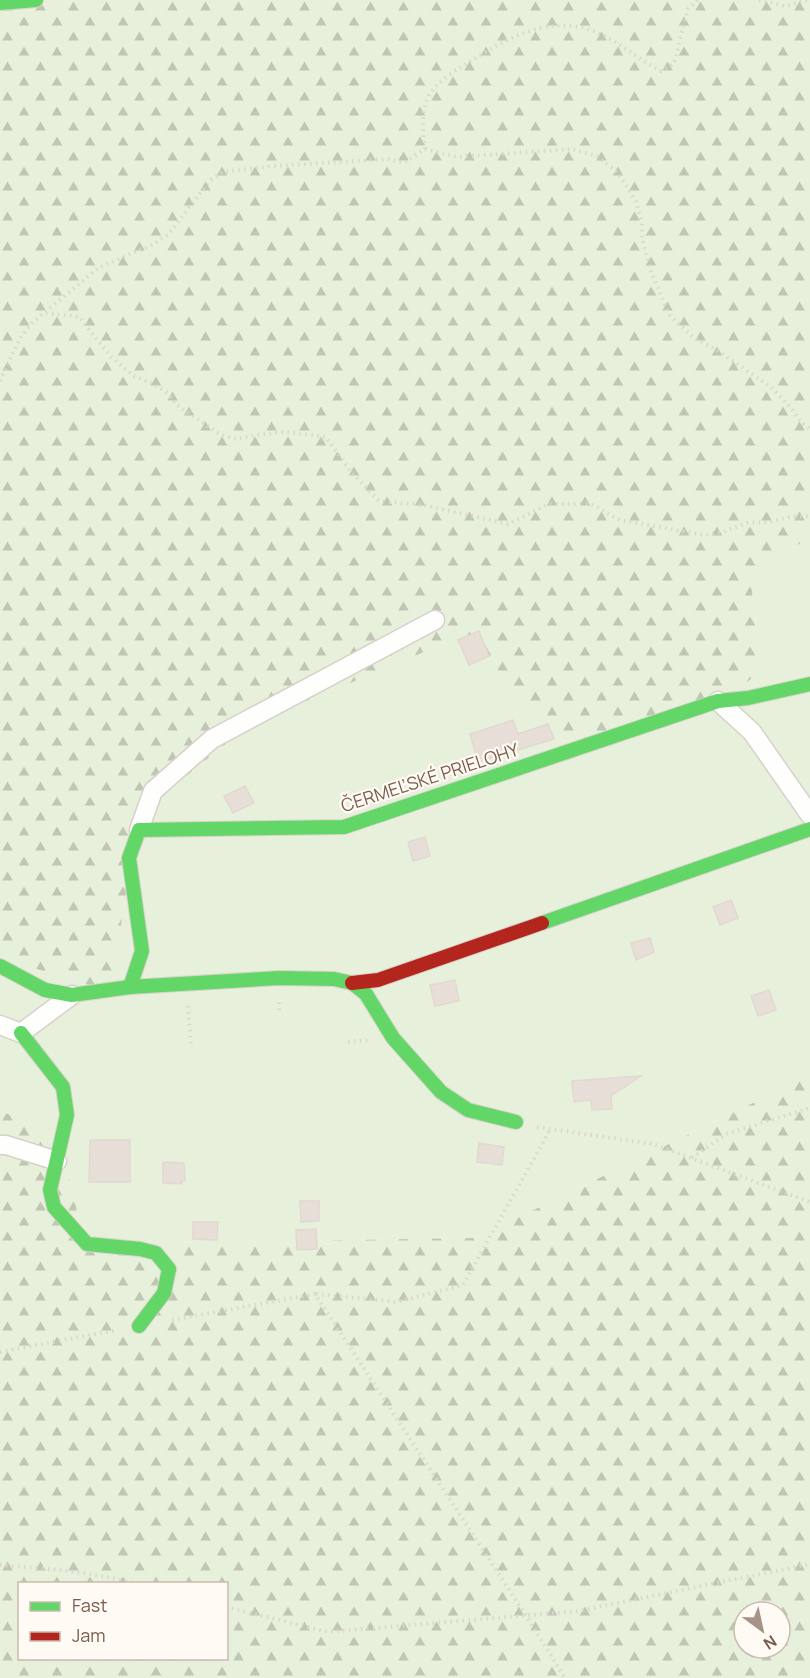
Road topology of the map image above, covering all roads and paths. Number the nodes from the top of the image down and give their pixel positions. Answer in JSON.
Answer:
{"nodes":[{"id":1,"x":36,"y":0,"type":"edge"},
{"id":2,"x":698,"y":0,"type":"edge"},
{"id":3,"x":759,"y":0,"type":"edge"},
{"id":4,"x":808,"y":0,"type":"edge"},
{"id":5,"x":0,"y":3,"type":"edge"},
{"id":6,"x":425,"y":149,"type":"junction"},
{"id":7,"x":45,"y":312,"type":"junction"},
{"id":8,"x":0,"y":381,"type":"edge"},
{"id":9,"x":810,"y":429,"type":"edge"},
{"id":10,"x":810,"y":516,"type":"edge"},
{"id":11,"x":435,"y":620,"type":"dead end"},
{"id":12,"x":810,"y":684,"type":"edge"},
{"id":13,"x":718,"y":701,"type":"junction"},
{"id":14,"x":810,"y":815,"type":"edge"},
{"id":15,"x":810,"y":829,"type":"edge"},
{"id":16,"x":139,"y":830,"type":"junction"},
{"id":17,"x":0,"y":966,"type":"edge"},
{"id":18,"x":352,"y":983,"type":"junction"},
{"id":19,"x":187,"y":984,"type":"junction"},
{"id":20,"x":130,"y":987,"type":"junction"},
{"id":21,"x":72,"y":995,"type":"junction"},
{"id":22,"x":0,"y":1025,"type":"edge"},
{"id":23,"x":21,"y":1033,"type":"junction"},
{"id":24,"x":190,"y":1046,"type":"dead end"},
{"id":25,"x":810,"y":1108,"type":"edge"},
{"id":26,"x":516,"y":1122,"type":"joint"},
{"id":27,"x":550,"y":1130,"type":"junction"},
{"id":28,"x":0,"y":1145,"type":"edge"},
{"id":29,"x":692,"y":1159,"type":"junction"},
{"id":30,"x":57,"y":1161,"type":"junction"},
{"id":31,"x":810,"y":1202,"type":"edge"},
{"id":32,"x":315,"y":1294,"type":"junction"},
{"id":33,"x":139,"y":1326,"type":"junction"},
{"id":34,"x":0,"y":1352,"type":"edge"},
{"id":35,"x":810,"y":1564,"type":"edge"},
{"id":36,"x":0,"y":1565,"type":"edge"},
{"id":37,"x":130,"y":1582,"type":"edge"},
{"id":38,"x":228,"y":1607,"type":"edge"},
{"id":39,"x":525,"y":1614,"type":"junction"},
{"id":40,"x":565,"y":1678,"type":"edge"}],
"edges":[{"from":1,"to":5,"type":"street"},
{"from":2,"to":6,"type":"path"},
{"from":3,"to":4,"type":"path"},
{"from":6,"to":7,"type":"path"},
{"from":6,"to":9,"type":"path"},
{"from":7,"to":8,"type":"path"},
{"from":7,"to":10,"type":"path"},
{"from":11,"to":16,"type":"street"},
{"from":12,"to":13,"type":"street","name":"ČERMEĽSKÉ PRIELOHY"},
{"from":13,"to":14,"type":"street"},
{"from":13,"to":16,"type":"street","name":"ČERMEĽSKÉ PRIELOHY"},
{"from":15,"to":18,"type":"street"},
{"from":16,"to":20,"type":"street"},
{"from":17,"to":21,"type":"street"},
{"from":18,"to":19,"type":"street"},
{"from":18,"to":26,"type":"street"},
{"from":19,"to":20,"type":"street"},
{"from":19,"to":24,"type":"path"},
{"from":20,"to":21,"type":"street"},
{"from":21,"to":23,"type":"street"},
{"from":22,"to":23,"type":"street"},
{"from":23,"to":30,"type":"street"},
{"from":25,"to":29,"type":"path"},
{"from":26,"to":27,"type":"path"},
{"from":27,"to":29,"type":"path"},
{"from":27,"to":32,"type":"path"},
{"from":28,"to":30,"type":"street"},
{"from":29,"to":31,"type":"path"},
{"from":30,"to":33,"type":"street"},
{"from":32,"to":33,"type":"path"},
{"from":32,"to":39,"type":"path"},
{"from":33,"to":34,"type":"path"},
{"from":35,"to":39,"type":"path"},
{"from":36,"to":37,"type":"path"},
{"from":38,"to":39,"type":"path"},
{"from":39,"to":40,"type":"path"}]}
